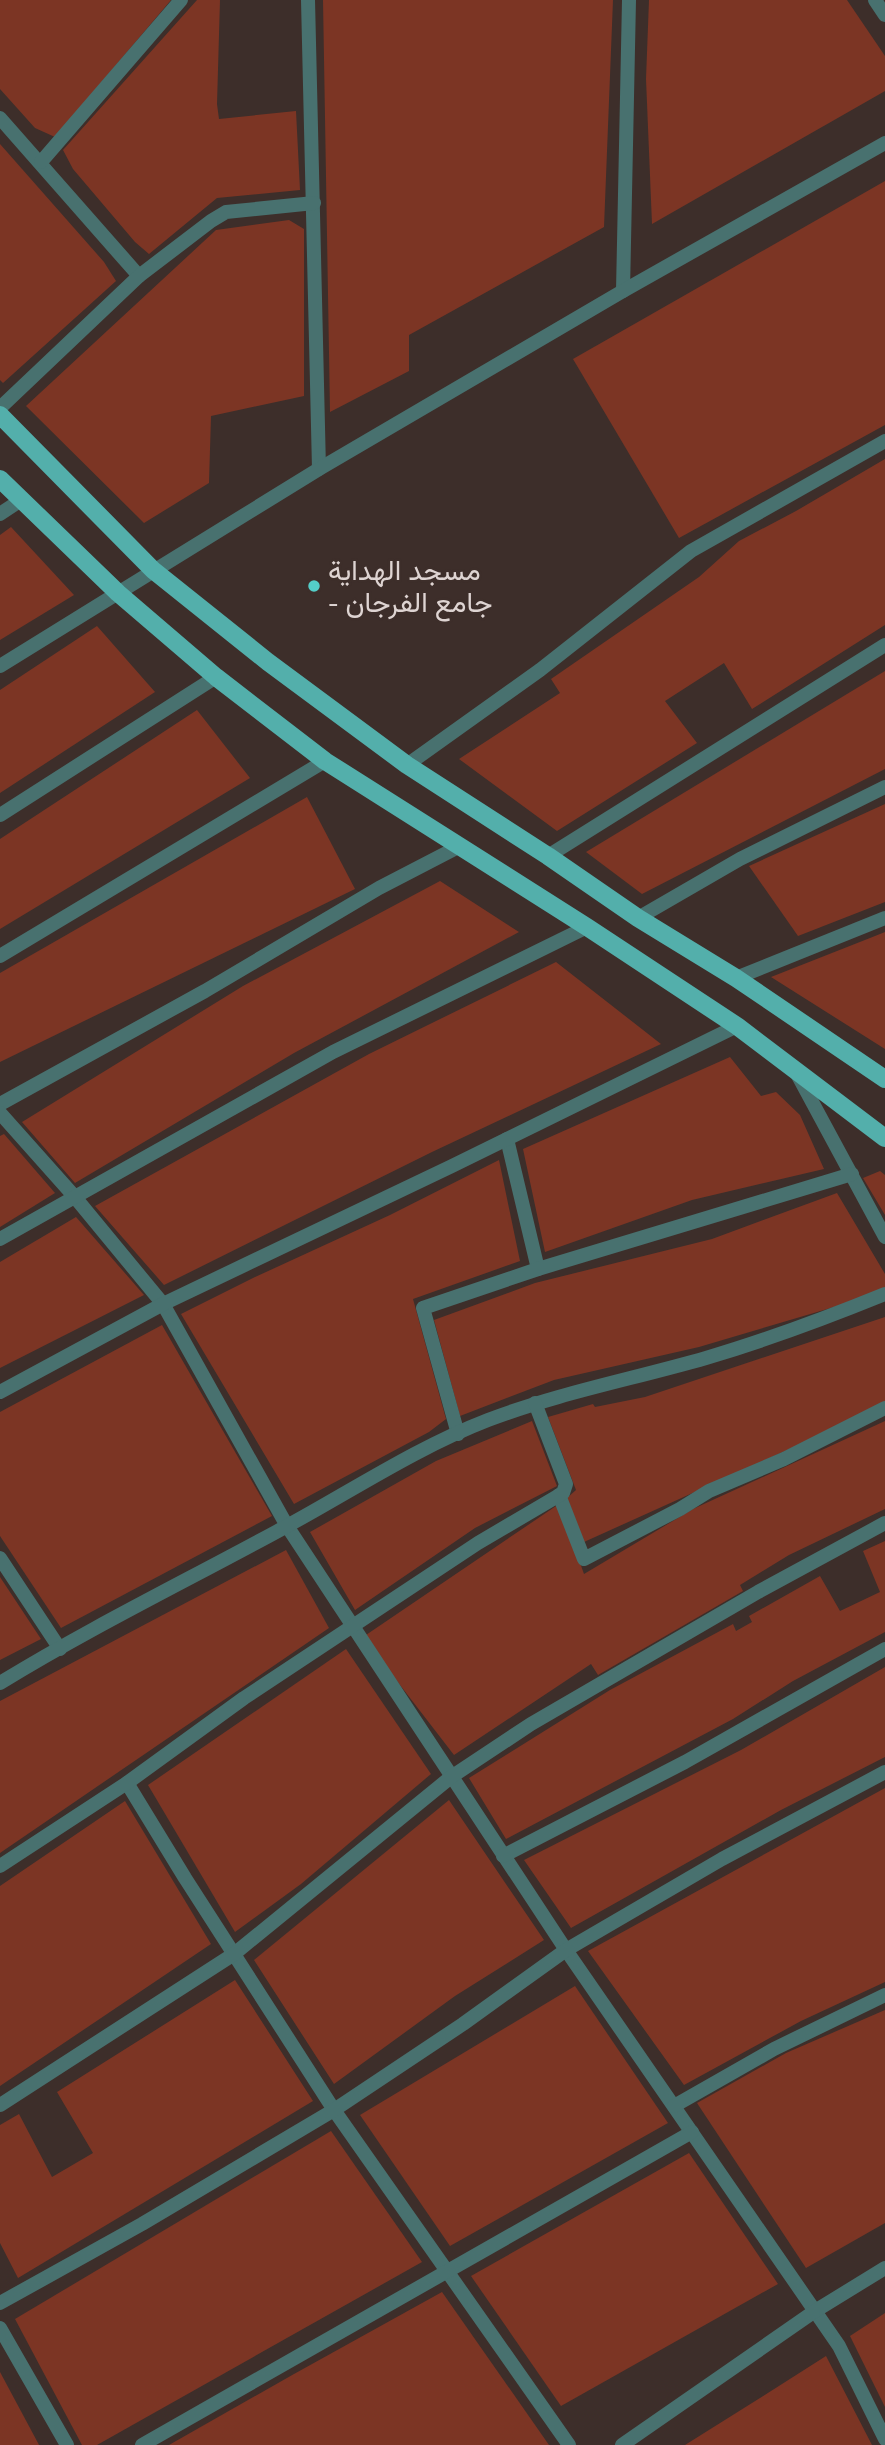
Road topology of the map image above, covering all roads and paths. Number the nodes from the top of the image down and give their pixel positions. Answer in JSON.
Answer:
{"nodes":[{"id":1,"x":181,"y":0,"type":"edge"},
{"id":2,"x":309,"y":0,"type":"edge"},
{"id":3,"x":629,"y":0,"type":"edge"},
{"id":4,"x":875,"y":0,"type":"edge"},
{"id":5,"x":885,"y":15,"type":"edge"},
{"id":6,"x":0,"y":118,"type":"edge"},
{"id":7,"x":885,"y":143,"type":"edge"},
{"id":8,"x":41,"y":162,"type":"junction"},
{"id":9,"x":314,"y":203,"type":"junction"},
{"id":10,"x":139,"y":276,"type":"junction"},
{"id":11,"x":623,"y":291,"type":"junction"},
{"id":12,"x":0,"y":408,"type":"edge"},
{"id":13,"x":0,"y":415,"type":"edge"},
{"id":14,"x":885,"y":441,"type":"edge"},
{"id":15,"x":319,"y":469,"type":"junction"},
{"id":16,"x":0,"y":479,"type":"edge"},
{"id":17,"x":21,"y":500,"type":"junction"},
{"id":18,"x":0,"y":514,"type":"edge"},
{"id":19,"x":153,"y":570,"type":"junction"},
{"id":20,"x":118,"y":593,"type":"junction"},
{"id":21,"x":885,"y":645,"type":"edge"},
{"id":22,"x":0,"y":666,"type":"edge"},
{"id":23,"x":216,"y":677,"type":"junction"},
{"id":24,"x":325,"y":761,"type":"junction"},
{"id":25,"x":407,"y":765,"type":"junction"},
{"id":26,"x":885,"y":788,"type":"edge"},
{"id":27,"x":0,"y":815,"type":"edge"},
{"id":28,"x":460,"y":846,"type":"junction"},
{"id":29,"x":548,"y":856,"type":"junction"},
{"id":30,"x":638,"y":918,"type":"junction"},
{"id":31,"x":885,"y":918,"type":"edge"},
{"id":32,"x":587,"y":927,"type":"junction"},
{"id":33,"x":0,"y":956,"type":"edge"},
{"id":34,"x":736,"y":978,"type":"junction"},
{"id":35,"x":737,"y":1026,"type":"junction"},
{"id":36,"x":796,"y":1072,"type":"junction"},
{"id":37,"x":885,"y":1079,"type":"edge"},
{"id":38,"x":0,"y":1104,"type":"edge"},
{"id":39,"x":0,"y":1113,"type":"edge"},
{"id":40,"x":885,"y":1138,"type":"edge"},
{"id":41,"x":507,"y":1139,"type":"junction"},
{"id":42,"x":852,"y":1174,"type":"junction"},
{"id":43,"x":74,"y":1196,"type":"junction"},
{"id":44,"x":885,"y":1237,"type":"edge"},
{"id":45,"x":0,"y":1239,"type":"edge"},
{"id":46,"x":538,"y":1269,"type":"junction"},
{"id":47,"x":885,"y":1294,"type":"edge"},
{"id":48,"x":163,"y":1304,"type":"junction"},
{"id":49,"x":0,"y":1392,"type":"edge"},
{"id":50,"x":536,"y":1403,"type":"junction"},
{"id":51,"x":885,"y":1408,"type":"edge"},
{"id":52,"x":458,"y":1434,"type":"junction"},
{"id":53,"x":559,"y":1495,"type":"junction"},
{"id":54,"x":885,"y":1524,"type":"edge"},
{"id":55,"x":287,"y":1526,"type":"junction"},
{"id":56,"x":0,"y":1558,"type":"edge"},
{"id":57,"x":352,"y":1628,"type":"junction"},
{"id":58,"x":60,"y":1649,"type":"junction"},
{"id":59,"x":885,"y":1649,"type":"edge"},
{"id":60,"x":0,"y":1683,"type":"edge"},
{"id":61,"x":885,"y":1772,"type":"edge"},
{"id":62,"x":451,"y":1777,"type":"junction"},
{"id":63,"x":127,"y":1783,"type":"junction"},
{"id":64,"x":503,"y":1856,"type":"junction"},
{"id":65,"x":0,"y":1866,"type":"edge"},
{"id":66,"x":566,"y":1950,"type":"junction"},
{"id":67,"x":234,"y":1954,"type":"junction"},
{"id":68,"x":885,"y":1995,"type":"edge"},
{"id":69,"x":0,"y":2105,"type":"edge"},
{"id":70,"x":674,"y":2106,"type":"junction"},
{"id":71,"x":334,"y":2110,"type":"junction"},
{"id":72,"x":692,"y":2132,"type":"junction"},
{"id":73,"x":885,"y":2268,"type":"edge"},
{"id":74,"x":447,"y":2270,"type":"junction"},
{"id":75,"x":0,"y":2303,"type":"edge"},
{"id":76,"x":815,"y":2311,"type":"junction"},
{"id":77,"x":1,"y":2333,"type":"edge"},
{"id":78,"x":885,"y":2439,"type":"edge"},
{"id":79,"x":67,"y":2445,"type":"edge"},
{"id":80,"x":142,"y":2445,"type":"edge"},
{"id":81,"x":569,"y":2445,"type":"edge"},
{"id":82,"x":622,"y":2445,"type":"edge"}],
"edges":[{"from":1,"to":8,"type":"street"},
{"from":2,"to":9,"type":"street"},
{"from":3,"to":11,"type":"street"},
{"from":4,"to":5,"type":"street"},
{"from":6,"to":8,"type":"street"},
{"from":7,"to":11,"type":"street"},
{"from":8,"to":10,"type":"street"},
{"from":9,"to":10,"type":"street"},
{"from":9,"to":15,"type":"street"},
{"from":10,"to":12,"type":"street"},
{"from":11,"to":15,"type":"street"},
{"from":13,"to":19,"type":"main road"},
{"from":14,"to":25,"type":"street"},
{"from":15,"to":19,"type":"street"},
{"from":16,"to":17,"type":"main road"},
{"from":17,"to":18,"type":"street"},
{"from":17,"to":20,"type":"main road"},
{"from":19,"to":20,"type":"street"},
{"from":19,"to":25,"type":"main road"},
{"from":20,"to":22,"type":"street"},
{"from":20,"to":23,"type":"main road"},
{"from":21,"to":29,"type":"street"},
{"from":23,"to":24,"type":"main road"},
{"from":23,"to":27,"type":"street"},
{"from":24,"to":28,"type":"main road"},
{"from":24,"to":33,"type":"street"},
{"from":25,"to":29,"type":"main road"},
{"from":26,"to":30,"type":"street"},
{"from":28,"to":32,"type":"main road"},
{"from":28,"to":38,"type":"street"},
{"from":29,"to":30,"type":"main road"},
{"from":30,"to":34,"type":"main road"},
{"from":31,"to":34,"type":"street"},
{"from":32,"to":35,"type":"main road"},
{"from":32,"to":43,"type":"street"},
{"from":34,"to":37,"type":"main road"},
{"from":35,"to":36,"type":"main road"},
{"from":35,"to":41,"type":"street"},
{"from":36,"to":40,"type":"main road"},
{"from":36,"to":42,"type":"street"},
{"from":39,"to":43,"type":"street"},
{"from":41,"to":46,"type":"street"},
{"from":41,"to":48,"type":"street"},
{"from":42,"to":44,"type":"street"},
{"from":42,"to":46,"type":"street"},
{"from":43,"to":45,"type":"street"},
{"from":43,"to":48,"type":"street"},
{"from":46,"to":52,"type":"street"},
{"from":47,"to":50,"type":"street"},
{"from":48,"to":49,"type":"street"},
{"from":48,"to":55,"type":"street"},
{"from":50,"to":52,"type":"street"},
{"from":50,"to":53,"type":"street"},
{"from":51,"to":53,"type":"street"},
{"from":52,"to":55,"type":"street"},
{"from":53,"to":57,"type":"street"},
{"from":54,"to":62,"type":"street"},
{"from":55,"to":57,"type":"street"},
{"from":55,"to":58,"type":"street"},
{"from":56,"to":58,"type":"street"},
{"from":57,"to":62,"type":"street"},
{"from":57,"to":63,"type":"street"},
{"from":58,"to":60,"type":"street"},
{"from":59,"to":64,"type":"street"},
{"from":61,"to":66,"type":"street"},
{"from":62,"to":64,"type":"street"},
{"from":62,"to":67,"type":"street"},
{"from":63,"to":65,"type":"street"},
{"from":63,"to":67,"type":"street"},
{"from":64,"to":66,"type":"street"},
{"from":66,"to":70,"type":"street"},
{"from":66,"to":71,"type":"street"},
{"from":67,"to":69,"type":"street"},
{"from":67,"to":71,"type":"street"},
{"from":68,"to":70,"type":"street"},
{"from":70,"to":72,"type":"street"},
{"from":71,"to":74,"type":"street"},
{"from":71,"to":75,"type":"street"},
{"from":72,"to":74,"type":"street"},
{"from":72,"to":76,"type":"street"},
{"from":73,"to":76,"type":"street"},
{"from":74,"to":80,"type":"street"},
{"from":74,"to":81,"type":"street"},
{"from":76,"to":78,"type":"street"},
{"from":76,"to":82,"type":"street"},
{"from":77,"to":79,"type":"street"}]}
